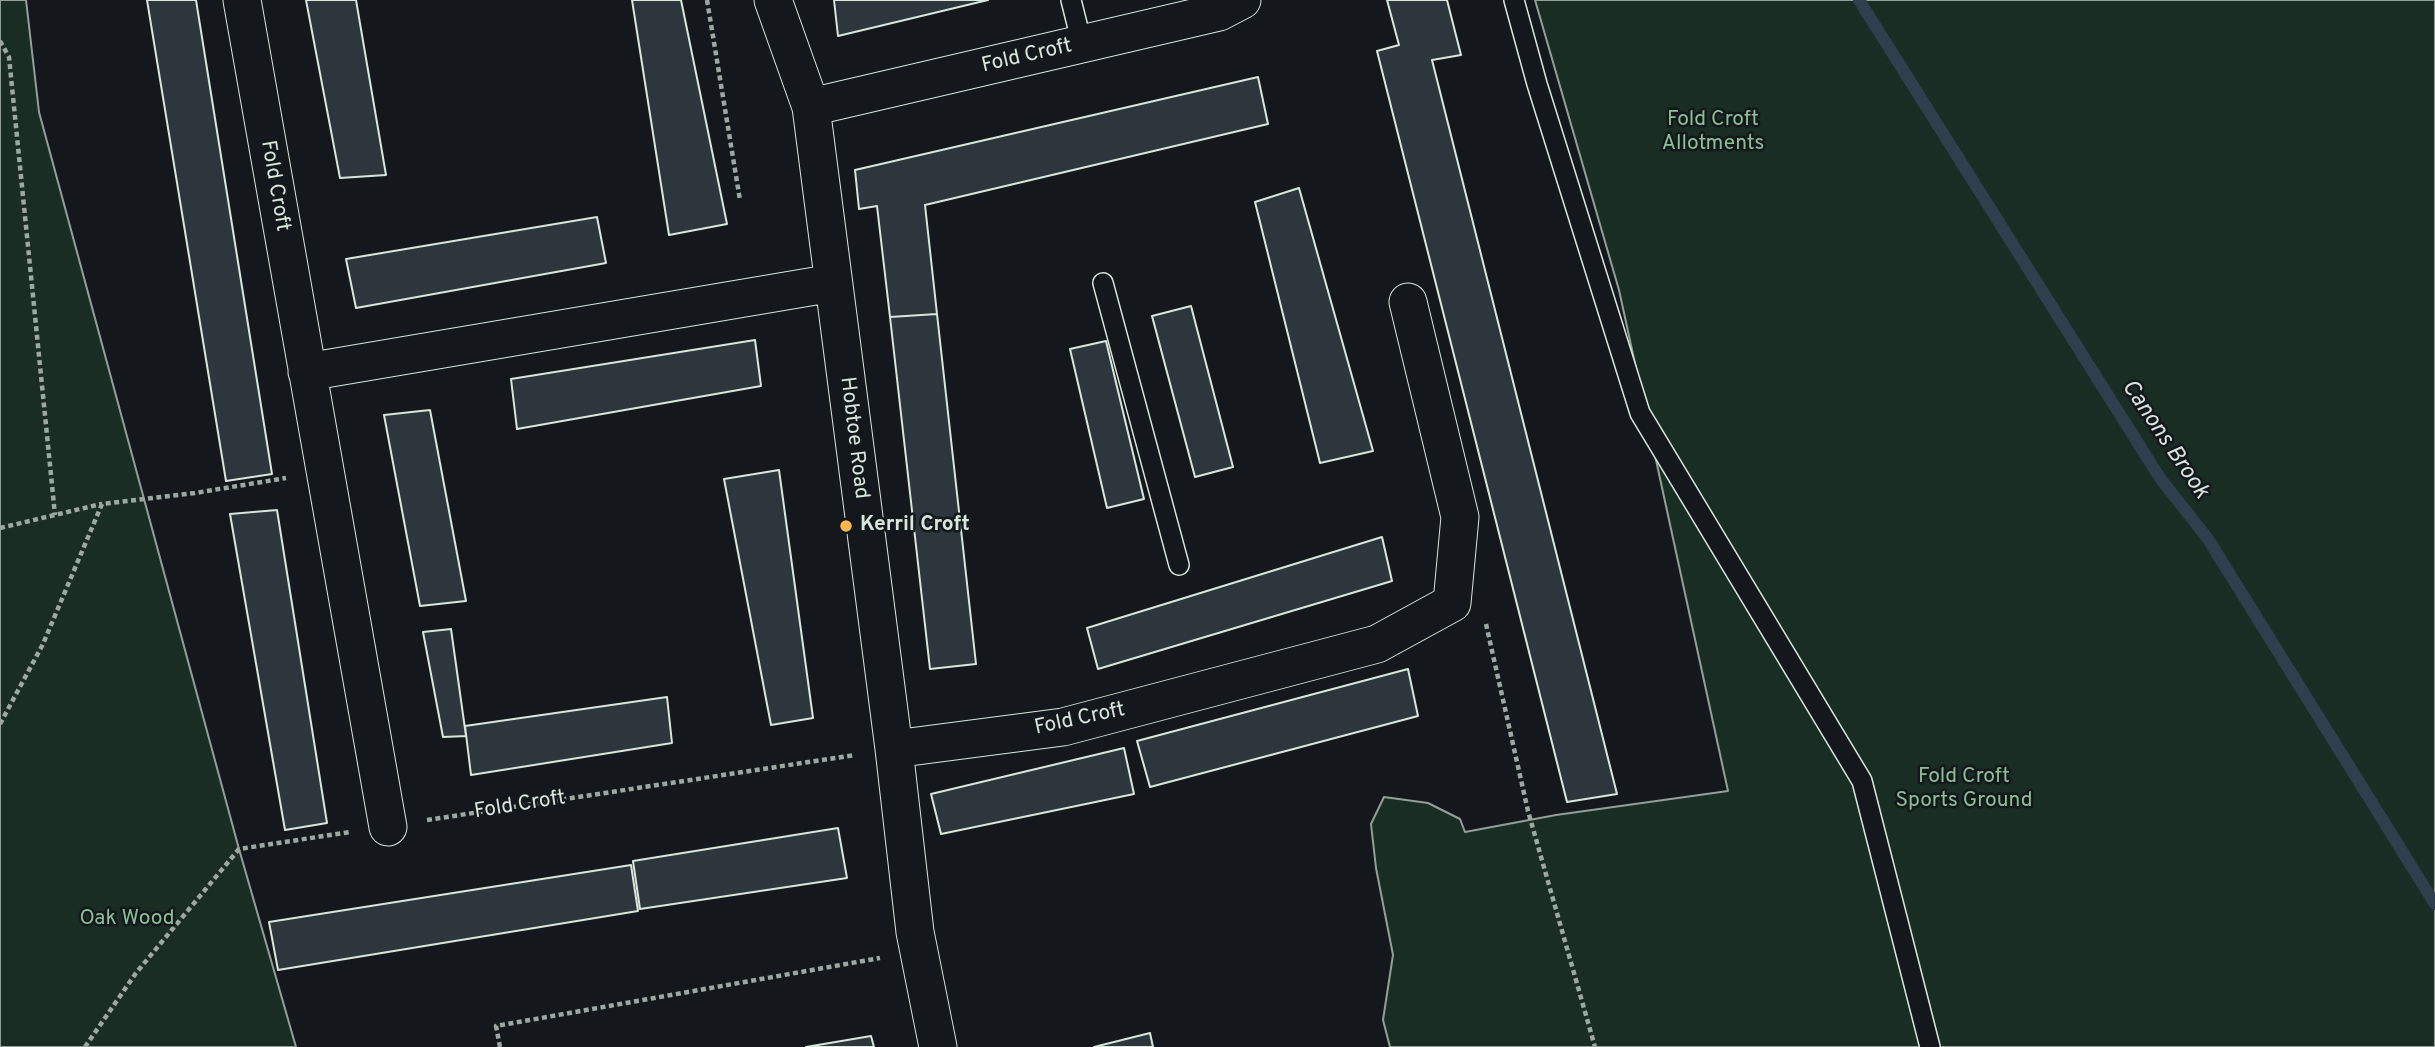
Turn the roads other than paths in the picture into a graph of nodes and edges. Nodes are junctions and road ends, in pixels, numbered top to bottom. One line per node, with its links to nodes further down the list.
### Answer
1 (242, 0): 11 (street, Fold Croft)
2 (773, 0): 7 (street, Hobtoe Road)
3 (1071, 0): 6 (lane)
4 (1242, 0): 6 (street, Fold Croft)
5 (1514, 0): 16 (lane)
6 (1082, 44): 7 (street, Fold Croft)
7 (811, 107): 9 (street, Hobtoe Road)
8 (1103, 282): 12 (lane)
9 (833, 283): 11 (street); 13 (street, Hobtoe Road)
10 (1408, 302): 13 (street, Fold Croft)
11 (307, 372): 14 (street, Fold Croft)
12 (1179, 565)
13 (894, 749): 15 (street, Hobtoe Road)
14 (388, 827)
15 (938, 1047)
16 (1930, 1047)

